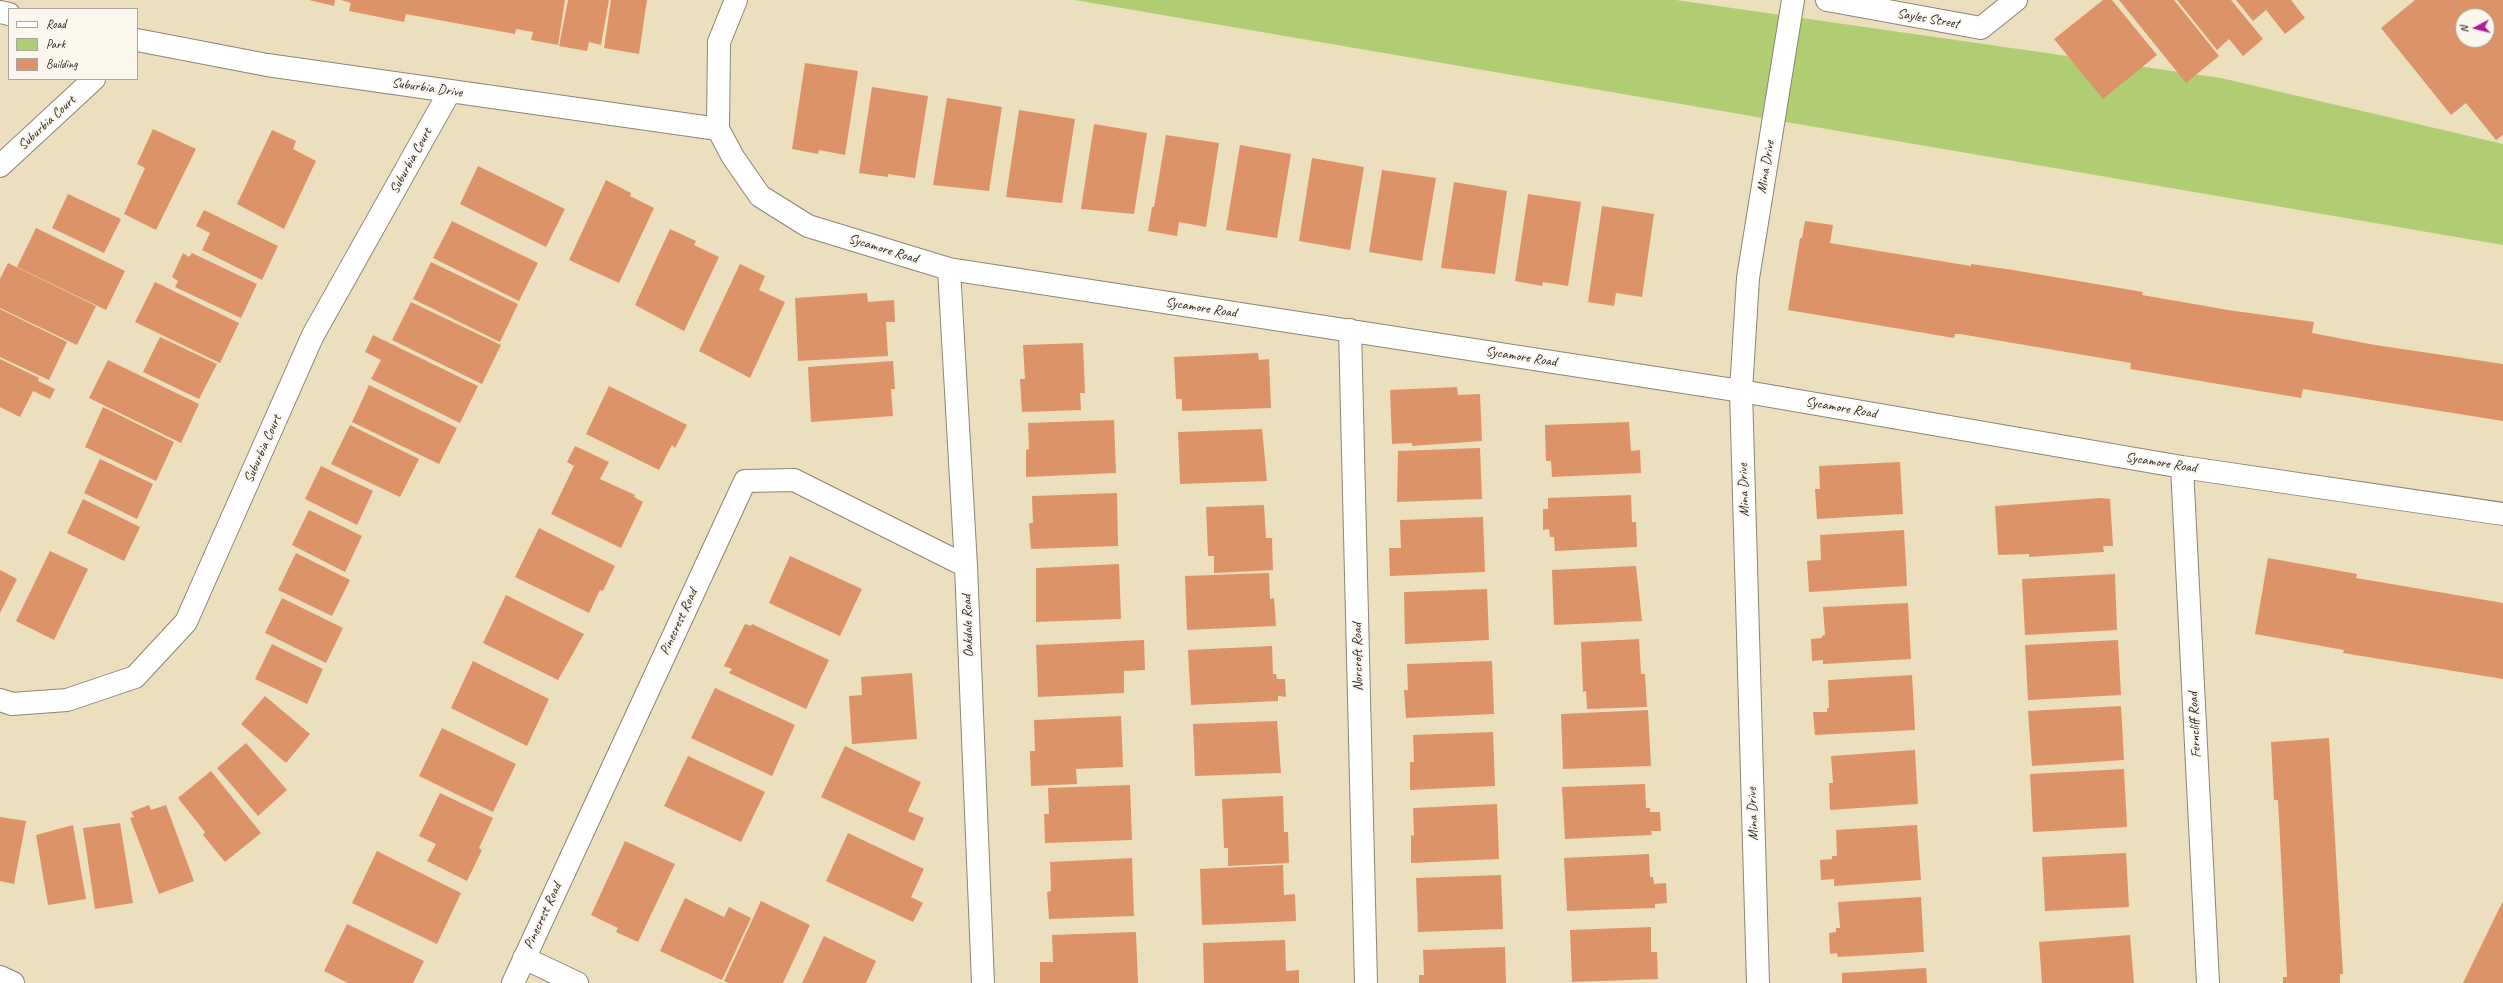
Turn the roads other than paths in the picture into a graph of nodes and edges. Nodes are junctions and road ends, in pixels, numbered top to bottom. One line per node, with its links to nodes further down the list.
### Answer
1 (736, 0): 8 (main road, Sycamore Road)
2 (1793, 0): 12 (main road, Mina Drive)
3 (1827, 0): 4 (main road, Sayles Street)
4 (2016, 0)
5 (138, 40): 7 (main road, Suburbia Drive)
6 (93, 80): 9 (main road, Suburbia Court)
7 (450, 91): 8 (main road, Suburbia Drive); 16 (main road, Suburbia Court)
8 (718, 129): 10 (main road, Sycamore Road)
9 (0, 166)
10 (949, 269): 11 (main road, Sycamore Road); 15 (main road, Oakdale Road)
11 (1350, 330): 12 (main road, Sycamore Road); 23 (main road, Norcroft Road)
12 (1741, 391): 13 (main road, Sycamore Road); 24 (main road, Mina Drive)
13 (2182, 466): 14 (main road, Sycamore Road); 25 (main road, Ferncliff Road)
14 (2503, 514)
15 (966, 566): 17 (main road, Pinecrest Road); 22 (main road, Oakdale Road)
16 (0, 700)
17 (524, 958): 20 (main road, Pinecrest Road); 21 (main road)
18 (0, 977): 19 (main road)
19 (13, 983)
20 (513, 983)
21 (577, 983)
22 (983, 983)
23 (1366, 983)
24 (1758, 983)
25 (2208, 983)

